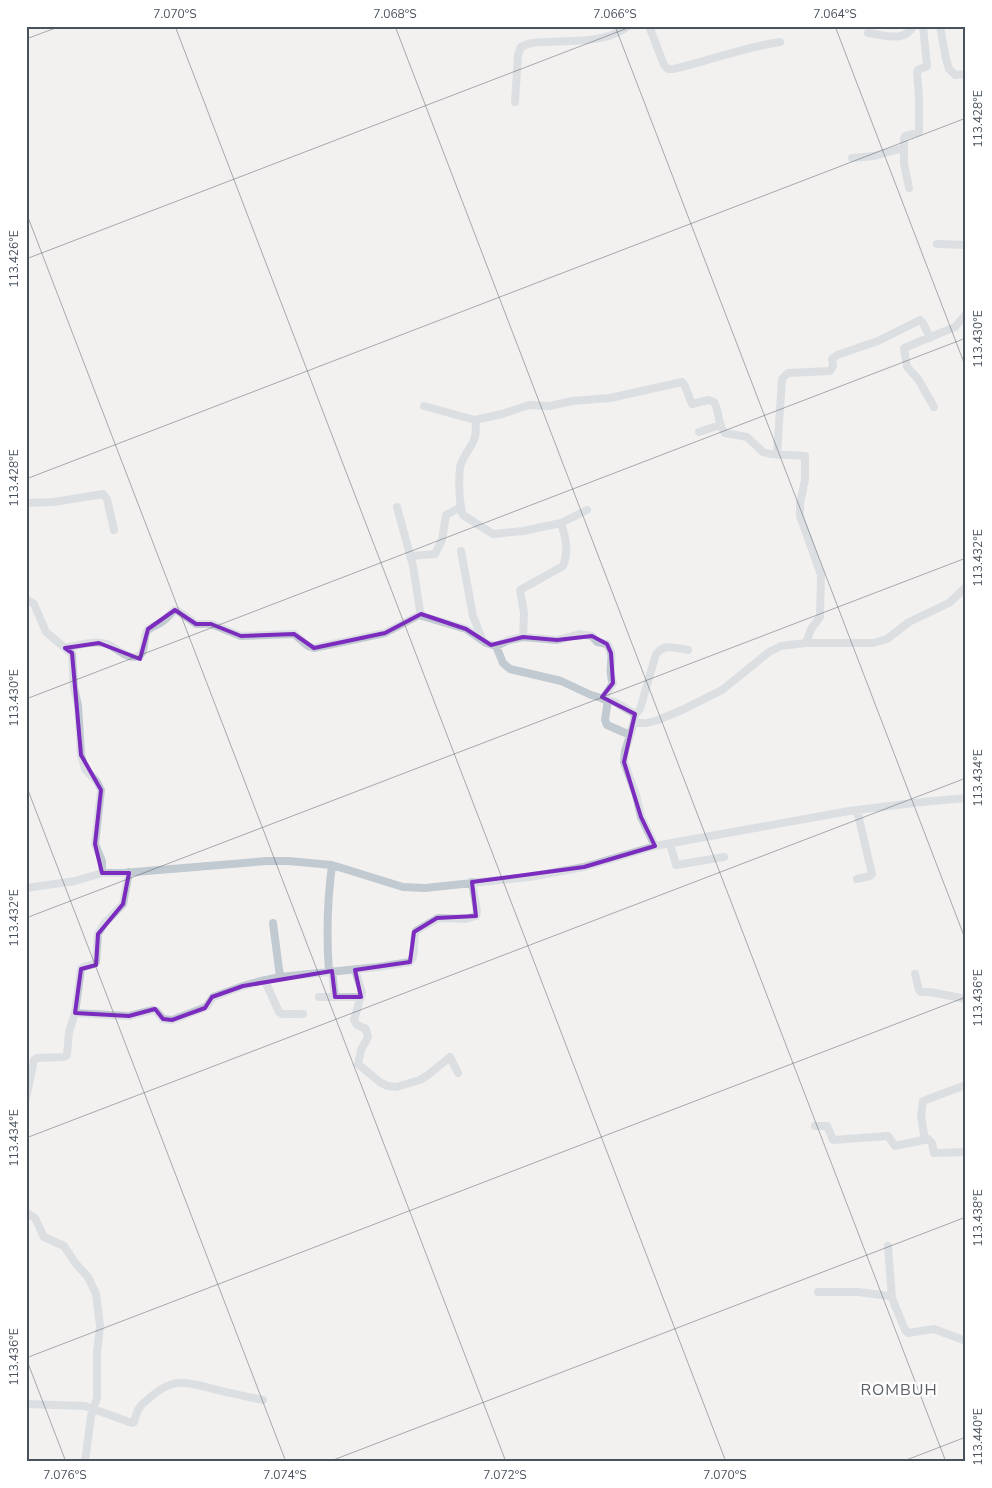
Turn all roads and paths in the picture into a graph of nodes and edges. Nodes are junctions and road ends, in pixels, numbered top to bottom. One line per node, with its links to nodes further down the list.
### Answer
1 (628, 26): 9 (street)
2 (649, 26): 7 (street)
3 (913, 26): 6 (street)
4 (923, 26): 10 (street)
5 (940, 26): 8 (street)
6 (868, 33)
7 (780, 42)
8 (966, 74)
9 (515, 102)
10 (904, 148): 11 (street); 12 (street)
11 (852, 158)
12 (909, 188)
13 (937, 244): 14 (street)
14 (966, 245)
15 (966, 314): 16 (street)
16 (930, 338): 18 (street); 22 (street)
17 (424, 406): 19 (street)
18 (934, 407)
19 (474, 420): 20 (street); 25 (street)
20 (720, 424): 21 (street); 22 (street)
21 (699, 432)
22 (777, 455): 36 (street)
23 (26, 503): 28 (street)
24 (397, 507): 30 (street)
25 (461, 507): 27 (street); 30 (street)
26 (587, 510): 27 (street)
27 (560, 523): 34 (street)
28 (114, 530)
29 (461, 551): 35 (street)
30 (411, 556): 33 (street)
31 (966, 587): 36 (street)
32 (26, 599): 38 (street)
33 (421, 614): 35 (street); 38 (street)
34 (523, 637): 37 (street); 40 (street)
35 (484, 642): 37 (street)
36 (806, 643): 41 (street)
37 (496, 646): 40 (street)
38 (65, 648): 50 (street)
39 (688, 650): 41 (street)
40 (605, 699): 41 (street); 42 (street)
41 (634, 719): 42 (street)
42 (630, 735): 46 (street)
43 (966, 798): 44 (street)
44 (857, 810): 45 (street); 51 (street)
45 (670, 844): 46 (street); 47 (street)
46 (655, 846): 52 (street)
47 (724, 857)
48 (332, 865): 49 (street); 52 (street); 56 (street)
49 (129, 872): 50 (street); 64 (street)
50 (102, 873): 53 (street)
51 (857, 879)
52 (472, 882): 55 (street)
53 (26, 888)
54 (273, 923): 58 (street)
55 (354, 970): 56 (street); 62 (street)
56 (331, 972): 58 (street); 61 (street)
57 (915, 974): 63 (street)
58 (280, 977): 59 (street)
59 (265, 981): 64 (street); 65 (street)
60 (319, 997): 61 (street)
61 (335, 997): 62 (street)
62 (361, 997): 66 (street)
63 (966, 998)
64 (75, 1013): 68 (street)
65 (303, 1014)
66 (458, 1073)
67 (963, 1086): 70 (street)
68 (26, 1098)
69 (815, 1126): 70 (street)
70 (925, 1140): 71 (street)
71 (966, 1152)
72 (26, 1212): 79 (street)
73 (888, 1246): 75 (street)
74 (818, 1292): 75 (street)
75 (892, 1298): 76 (street)
76 (966, 1341)
77 (263, 1400): 79 (street)
78 (26, 1404): 79 (street)
79 (93, 1408): 80 (street)
80 (85, 1462)

